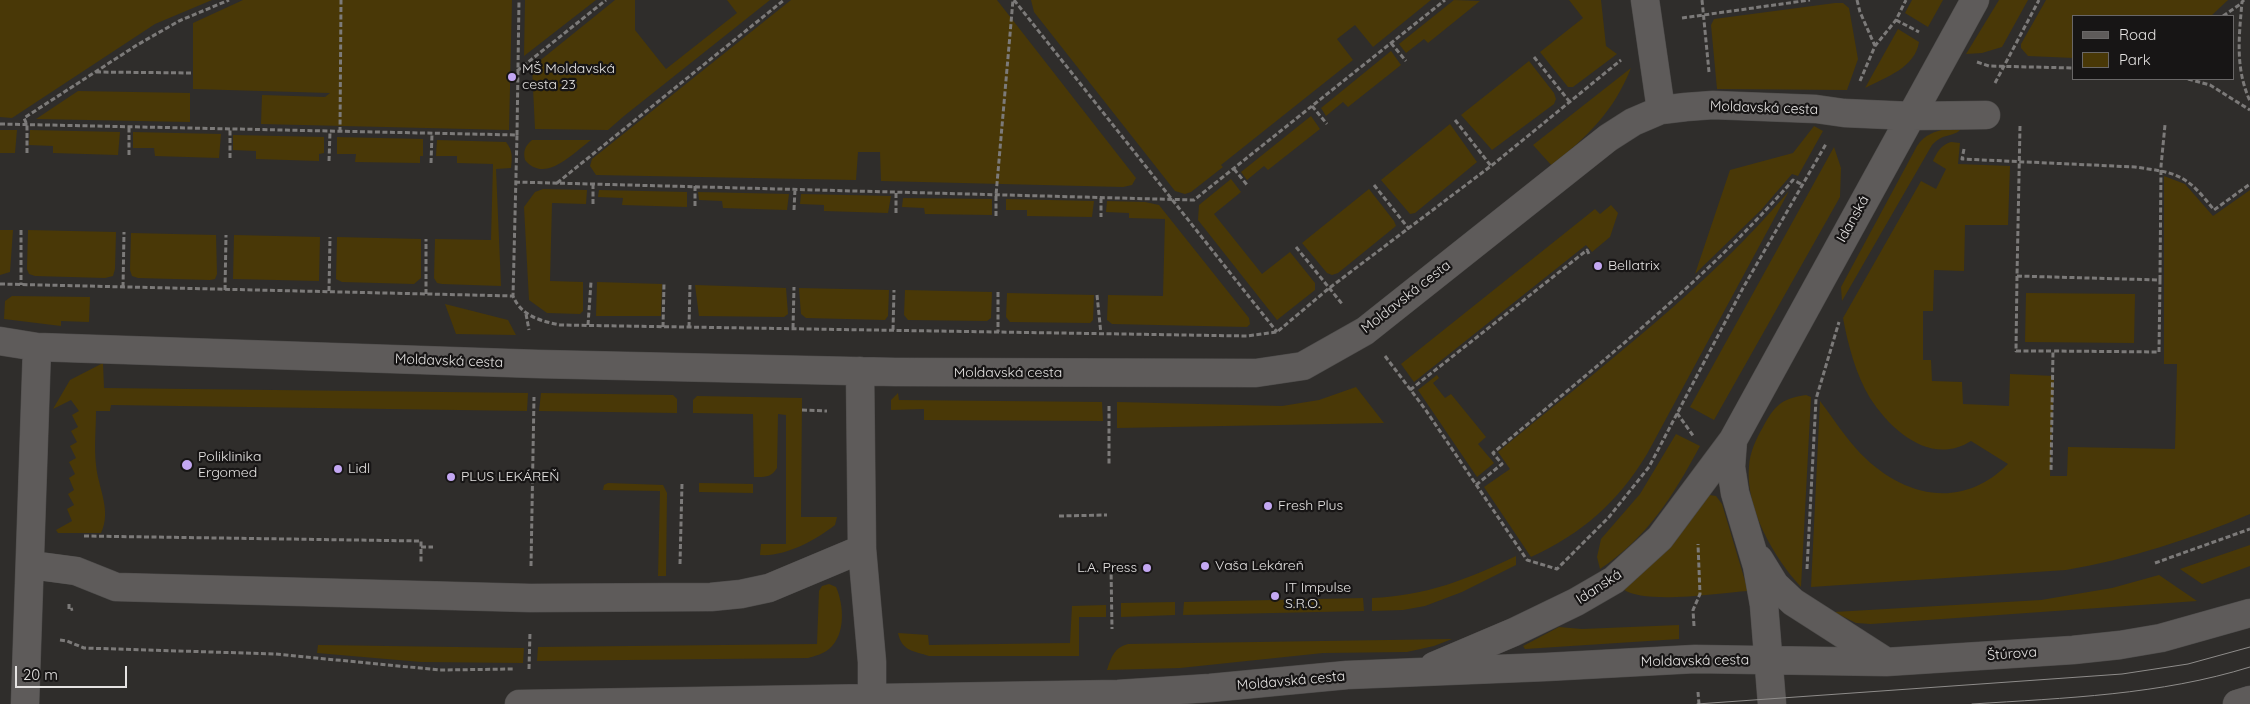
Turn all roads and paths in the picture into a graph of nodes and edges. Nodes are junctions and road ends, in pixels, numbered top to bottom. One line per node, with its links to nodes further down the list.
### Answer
1 (229, 0): 25 (path)
2 (341, 0): 46 (path)
3 (519, 0): 24 (path)
4 (606, 0): 24 (path)
5 (784, 0): 59 (path)
6 (1014, 0): 68 (path); 70 (path)
7 (1444, 0): 18 (path)
8 (1702, 0): 17 (path)
9 (1810, 0): 17 (path)
10 (1857, 0): 19 (path)
11 (1906, 0): 19 (path)
12 (1975, 0): 36 (street, Idanská)
13 (2039, 0): 23 (path)
14 (2243, 1): 16 (path); 28 (path)
15 (1646, 10): 17 (path); 32 (street)
16 (2224, 15)
17 (1704, 16): 30 (path)
18 (1391, 43): 22 (path); 31 (path)
19 (1875, 46): 34 (path)
20 (1534, 57): 29 (path)
21 (1622, 59): 29 (path)
22 (1406, 61)
23 (2072, 68)
24 (517, 71): 48 (path)
25 (94, 72): 26 (path); 42 (path)
26 (193, 73)
27 (2192, 80): 33 (path)
28 (2250, 101)
29 (1569, 102): 55 (path)
30 (1713, 105): 32 (street, Moldavská cesta); 34 (street, Moldavská cesta)
31 (1312, 106): 40 (path); 56 (path)
32 (1661, 110): 109 (street, Moldavská cesta)
33 (2250, 110)
34 (1844, 113): 36 (street, Moldavská cesta); 63 (path)
35 (1981, 115): 36 (street, Moldavská cesta); 53 (path)
36 (1911, 116): 121 (street, Idanská)
37 (2020, 118): 53 (path)
38 (1455, 120): 55 (path)
39 (0, 124): 42 (path)
40 (1327, 124)
41 (2165, 124): 57 (path)
42 (27, 125): 43 (path); 49 (path)
43 (129, 127): 44 (path); 50 (path)
44 (230, 129): 45 (path); 51 (path)
45 (330, 132): 46 (path); 52 (path)
46 (340, 132): 47 (path)
47 (432, 134): 48 (path); 54 (path)
48 (517, 135): 58 (path)
49 (27, 153)
50 (129, 155)
51 (230, 158)
52 (329, 161)
53 (2018, 162): 57 (path); 85 (path)
54 (431, 163)
55 (1491, 166): 77 (path)
56 (1234, 169): 65 (path); 70 (path)
57 (2161, 170): 61 (path); 86 (path)
58 (515, 182): 59 (path); 101 (path)
59 (556, 183): 60 (path)
60 (594, 184): 64 (path); 71 (path)
61 (2250, 184)
62 (1374, 185): 77 (path)
63 (1803, 185): 119 (path); 124 (path)
64 (695, 186): 66 (path); 72 (path)
65 (1248, 186)
66 (795, 189): 67 (path); 73 (path)
67 (896, 192): 68 (path); 74 (path)
68 (996, 195): 69 (path); 75 (path)
69 (1101, 198): 70 (path); 76 (path)
70 (1172, 200): 111 (path)
71 (593, 204)
72 (695, 208)
73 (794, 210)
74 (896, 213)
75 (996, 216)
76 (1101, 217)
77 (1409, 229): 94 (path)
78 (21, 230): 90 (path)
79 (124, 232): 93 (path)
80 (226, 235): 95 (path)
81 (330, 237): 97 (path)
82 (426, 239): 99 (path)
83 (1296, 248): 94 (path)
84 (1589, 254): 118 (path)
85 (2017, 276): 86 (path); 115 (path)
86 (2160, 280): 115 (path)
87 (592, 282): 104 (path)
88 (0, 284): 90 (path)
89 (664, 284): 105 (path)
90 (21, 285): 93 (path)
91 (690, 285): 106 (path)
92 (794, 287): 107 (path)
93 (123, 288): 95 (path)
94 (1328, 289): 109 (path); 111 (path)
95 (225, 290): 97 (path)
96 (894, 290): 108 (path)
97 (329, 291): 99 (path)
98 (998, 292): 110 (path)
99 (426, 294): 101 (path)
100 (1097, 295): 112 (path)
101 (513, 296): 102 (path)
102 (526, 313): 104 (path); 116 (path)
103 (1840, 319): 136 (path)
104 (588, 325): 105 (path)
105 (663, 326): 106 (path)
106 (690, 327): 107 (path)
107 (793, 328): 108 (path)
108 (893, 330): 110 (path)
109 (1365, 331): 117 (street, Moldavská cesta); 118 (path)
110 (998, 332): 112 (path)
111 (1277, 332): 112 (path)
112 (1100, 333)
113 (0, 341): 114 (street, Moldavská cesta)
114 (37, 346): 116 (street, Moldavská cesta); 134 (street)
115 (2053, 351): 122 (path)
116 (538, 364): 117 (street, Moldavská cesta); 138 (path)
117 (860, 371): 132 (street)
118 (1410, 390): 124 (path)
119 (1677, 413): 120 (path); 124 (path)
120 (1696, 440)
121 (1732, 440): 131 (street, Idanská); 145 (street, Idanská)
122 (2051, 472)
123 (682, 483): 139 (path)
124 (1476, 484)
125 (1059, 516): 126 (path)
126 (1107, 516)
127 (2250, 529): 133 (path)
128 (1698, 538): 137 (path)
129 (421, 547): 130 (path)
130 (433, 547)
131 (1752, 548): 143 (street, Idanská); 144 (street, Idanská)
132 (862, 550): 139 (street); 147 (street)
133 (2155, 563)
134 (31, 565): 138 (street); 142 (street)
135 (1112, 567): 141 (path)
136 (1806, 577)
137 (1700, 594)
138 (530, 598): 139 (street); 142 (path)
139 (680, 598)
140 (2250, 613): 144 (street, Štúrova)
141 (1112, 628)
142 (27, 638): 148 (street)
143 (1770, 660): 144 (street, Štúrova); 145 (street, Moldavská cesta); 150 (street, Idanská)
144 (1886, 662)
145 (1417, 673): 147 (street, Moldavská cesta)
146 (2250, 700): 151 (street)
147 (872, 701): 149 (street, Moldavská cesta)
148 (25, 704)
149 (519, 704)
150 (1772, 704)
151 (2237, 704)

